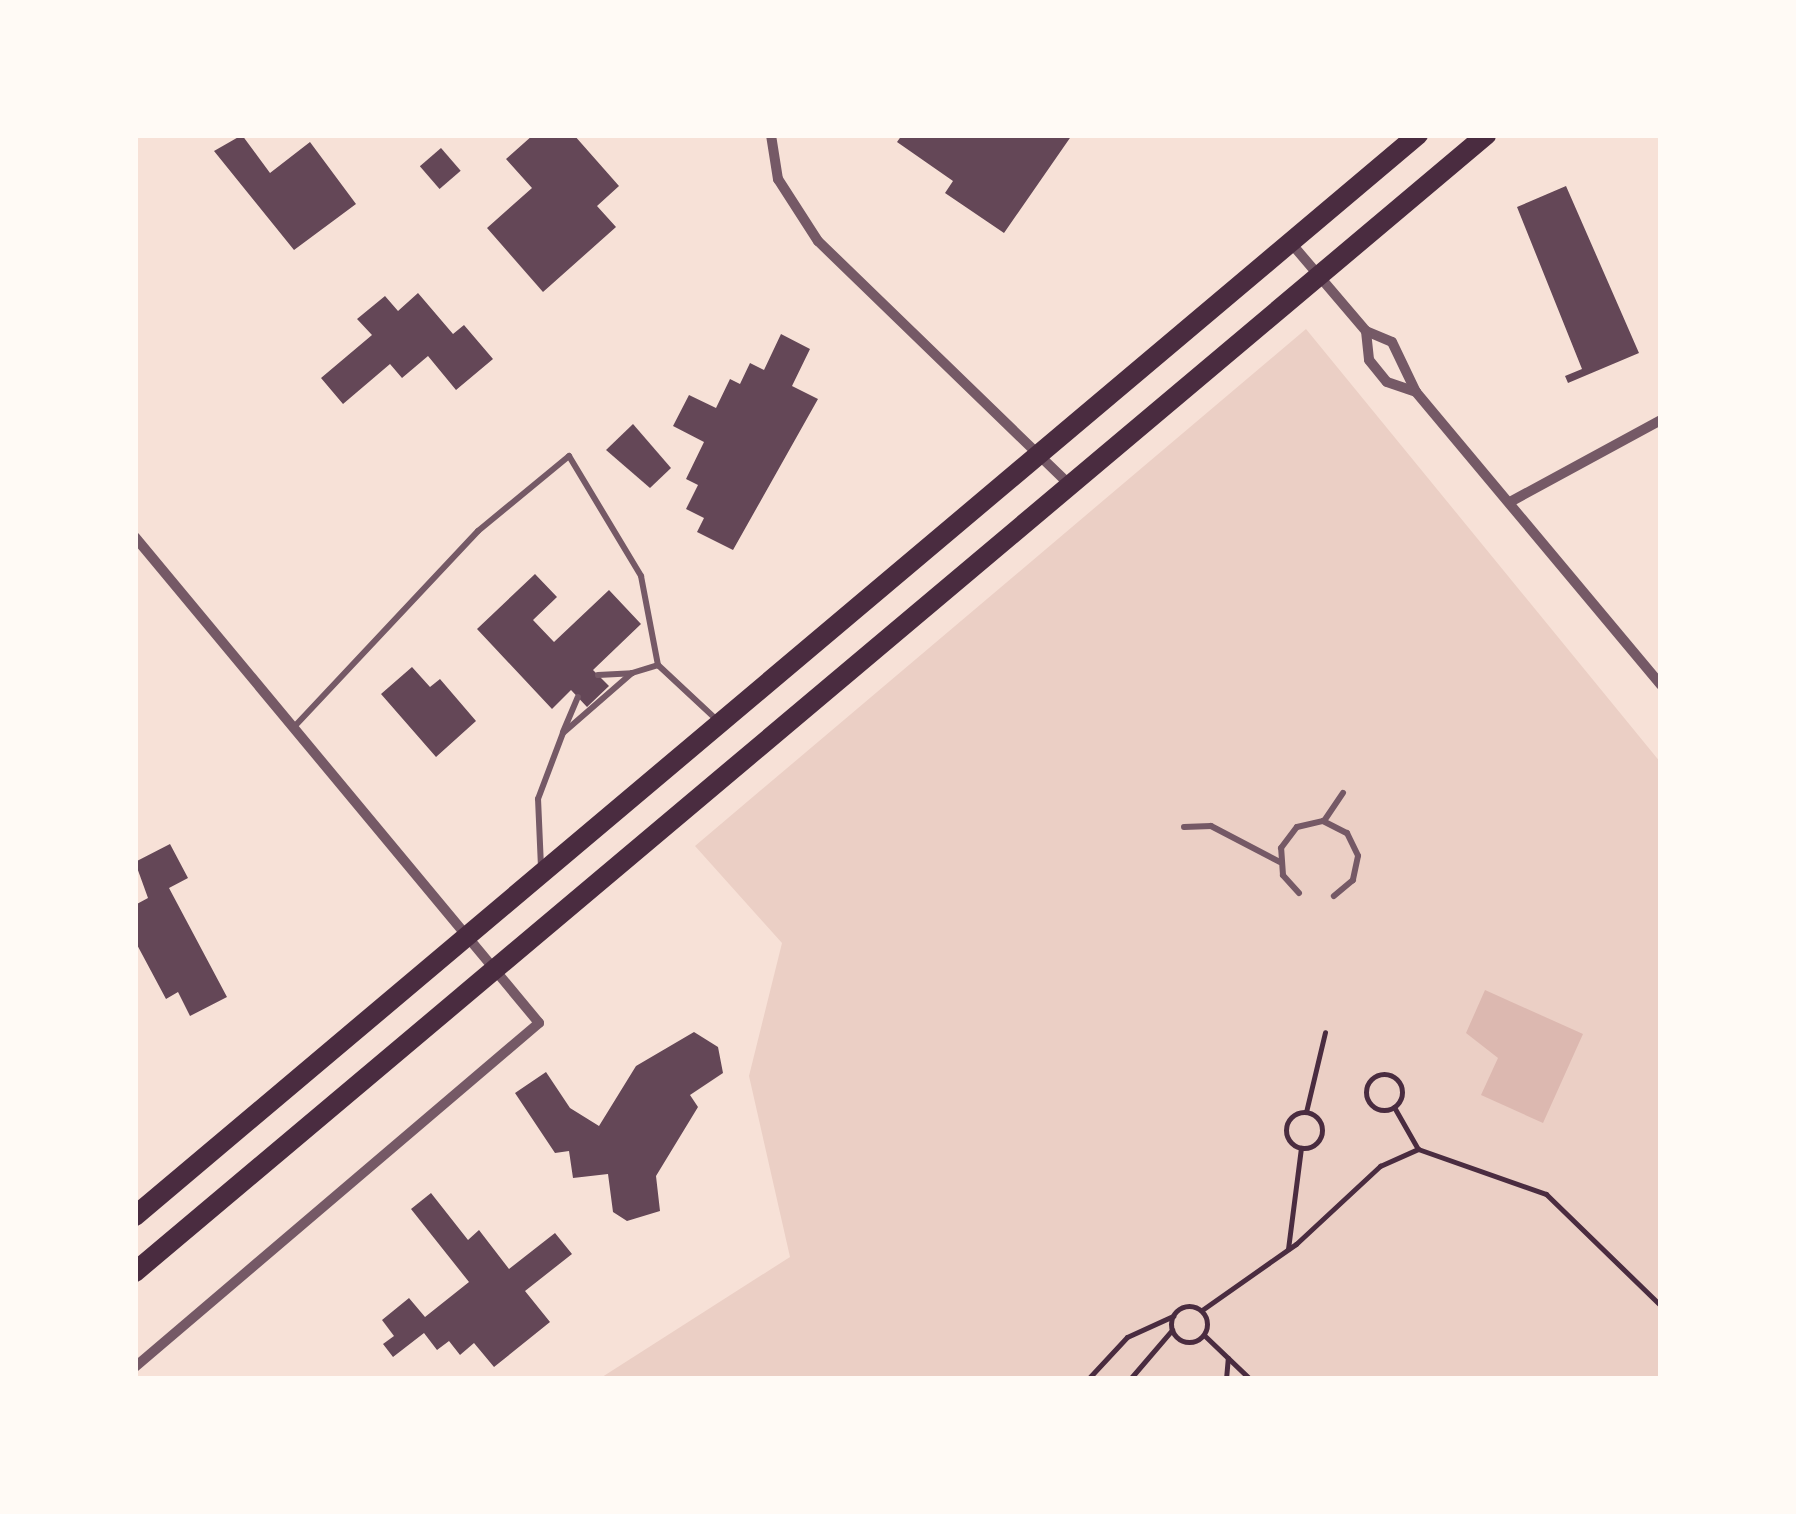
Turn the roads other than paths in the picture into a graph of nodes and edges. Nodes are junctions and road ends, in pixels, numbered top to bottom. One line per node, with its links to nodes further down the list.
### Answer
1 (771, 135): 9 (street)
2 (1418, 135): 4 (main road)
3 (1486, 135): 5 (main road)
4 (1290, 242): 5 (street); 9 (main road)
5 (1318, 276): 6 (street); 10 (main road)
6 (1366, 331): 7 (street); 7 (street)
7 (1416, 392): 11 (street)
8 (1661, 420): 11 (street)
9 (1040, 454): 10 (street); 18 (main road)
10 (1071, 486): 29 (main road)
11 (1510, 502): 16 (street)
12 (135, 537): 19 (street)
13 (658, 666): 14 (lane); 18 (lane); 19 (lane)
14 (632, 672): 15 (lane); 20 (lane)
15 (598, 675)
16 (1661, 684)
17 (578, 697): 20 (lane)
18 (719, 723): 25 (main road)
19 (294, 727): 28 (street)
20 (563, 733): 25 (lane)
21 (1342, 792): 22 (lane)
22 (1324, 821): 24 (lane); 27 (lane)
23 (1184, 827): 24 (lane)
24 (1280, 862): 26 (lane)
25 (541, 874): 28 (main road)
26 (1298, 894)
27 (1334, 896)
28 (469, 935): 29 (street); 30 (main road)
29 (496, 969): 31 (main road); 32 (street)
30 (135, 1216)
31 (135, 1272)
32 (135, 1367)

